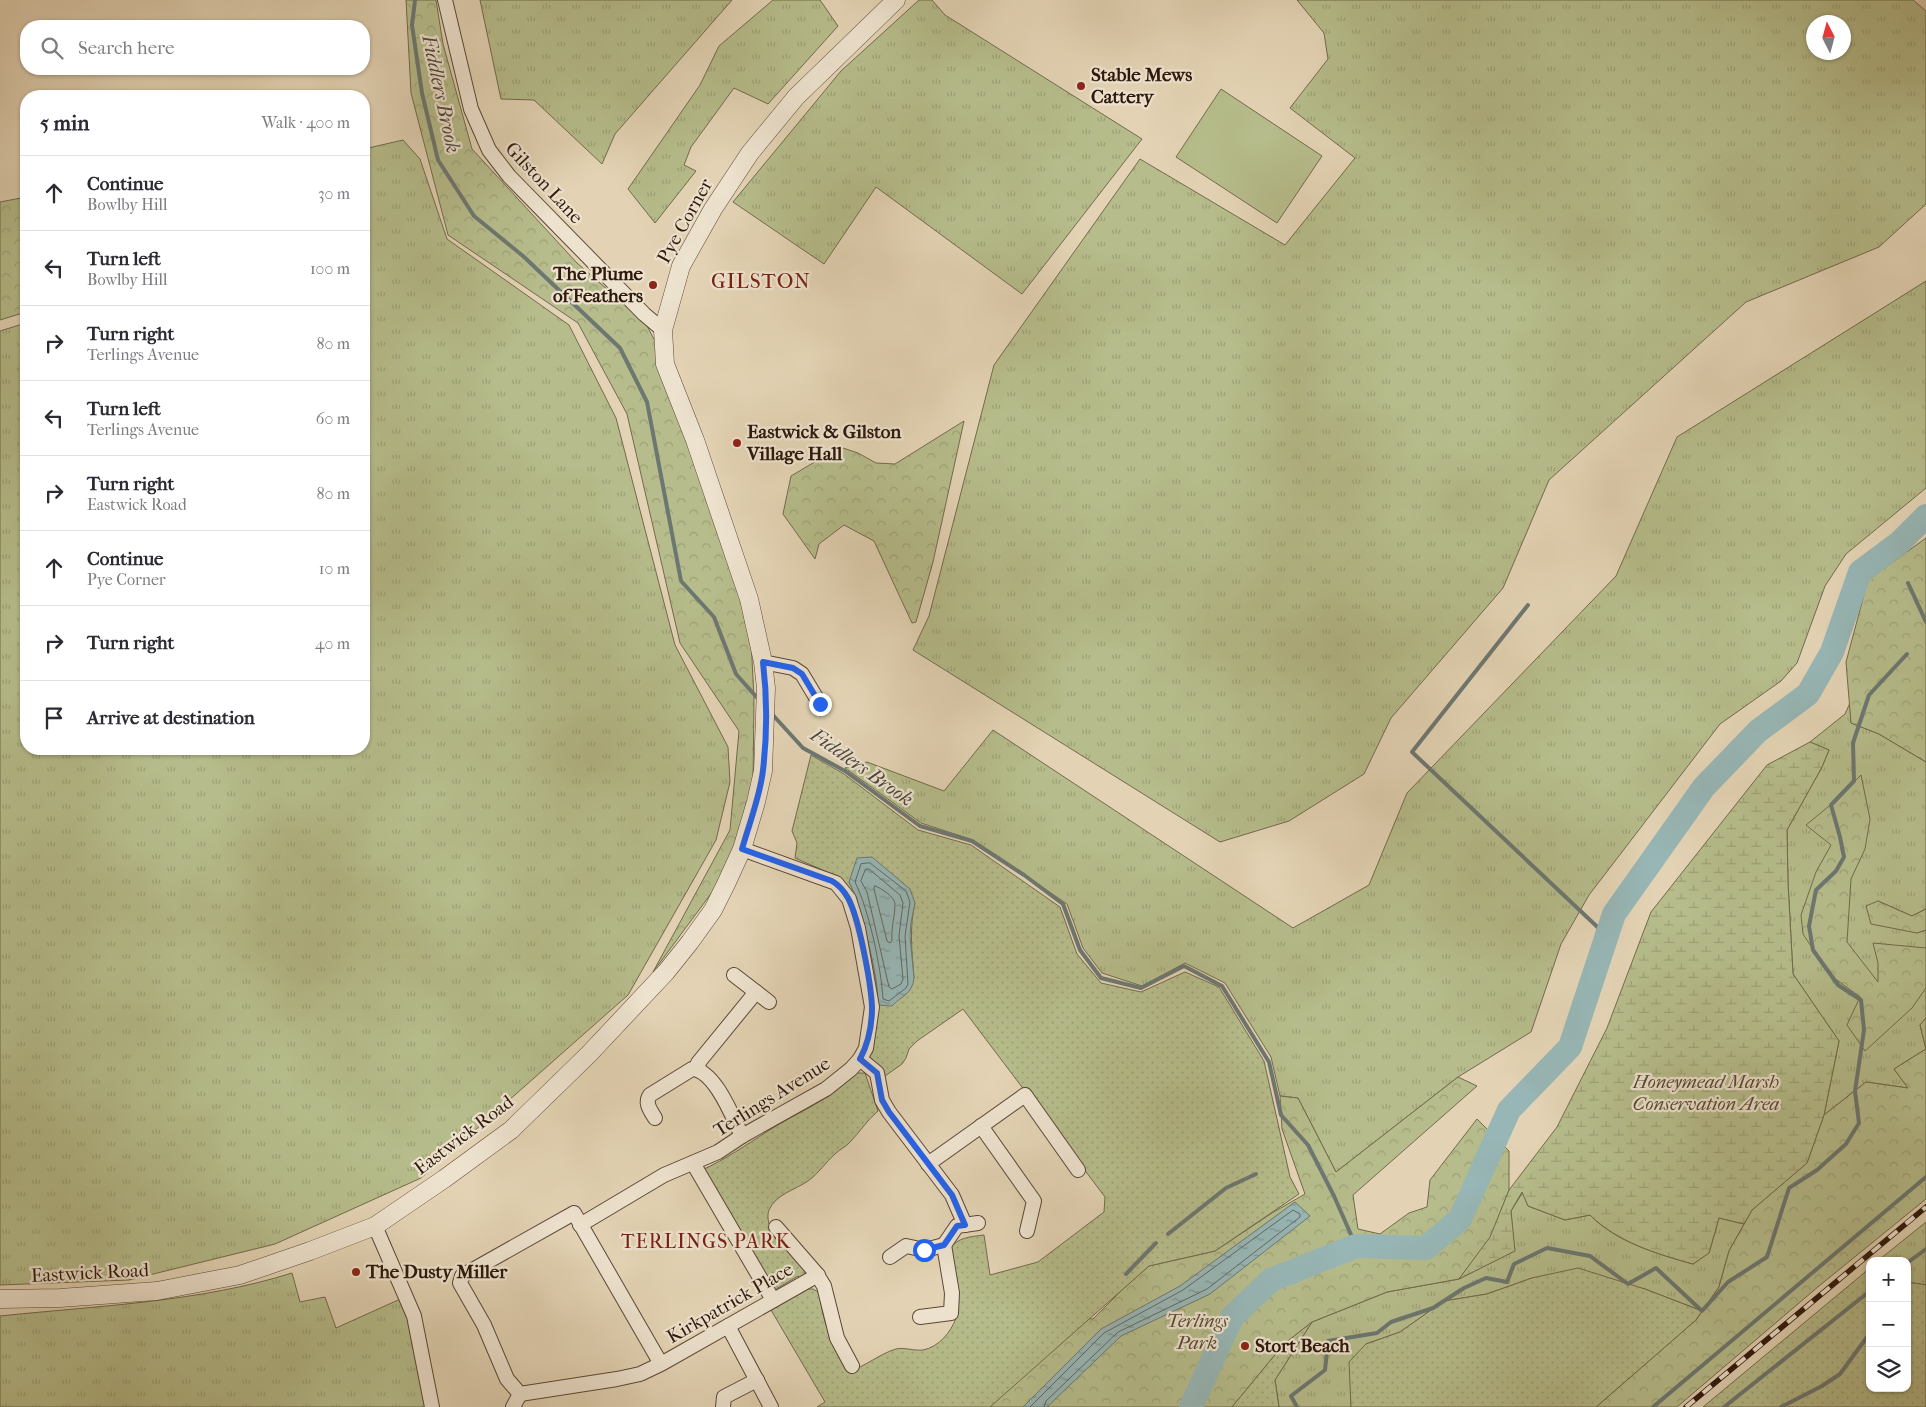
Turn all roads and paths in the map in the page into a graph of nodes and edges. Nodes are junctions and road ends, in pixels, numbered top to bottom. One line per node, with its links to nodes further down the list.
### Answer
1 (445, 0): 3 (street, Gilston Lane)
2 (896, 0): 3 (street, Pye Corner)
3 (663, 330): 4 (street, Pye Corner)
4 (763, 662): 5 (street, Pye Corner); 6 (street)
5 (766, 688): 7 (street, Eastwick Road)
6 (820, 704)
7 (742, 849): 11 (street, Terlings Avenue); 20 (street, Eastwick Road)
8 (734, 975): 9 (street)
9 (756, 992): 10 (street); 12 (street)
10 (769, 1002)
11 (860, 1059): 15 (street, Terlings Avenue); 17 (street)
12 (699, 1069): 13 (street); 15 (street)
13 (655, 1118)
14 (981, 1126): 17 (street); 18 (street); 22 (street)
15 (742, 1136): 16 (street, Terlings Avenue)
16 (693, 1162): 19 (street, Terlings Avenue); 27 (street)
17 (928, 1164): 23 (street)
18 (1078, 1170)
19 (577, 1219): 30 (street); 33 (street, Terlings Avenue)
20 (375, 1226): 26 (street, Eastwick Road); 34 (street)
21 (776, 1227): 25 (street)
22 (1027, 1231)
23 (944, 1245): 24 (street); 28 (street)
24 (890, 1257)
25 (818, 1276): 27 (street, Kirkpatrick Place); 31 (street)
26 (0, 1299)
27 (773, 1300): 29 (street, Kirkpatrick Place)
28 (920, 1317)
29 (728, 1326): 30 (street, Kirkpatrick Place); 32 (street)
30 (661, 1364): 33 (street, Terlings Avenue)
31 (852, 1366)
32 (756, 1380): 35 (street); 36 (street)
33 (517, 1401)
34 (432, 1407)
35 (722, 1407)
36 (771, 1407)

